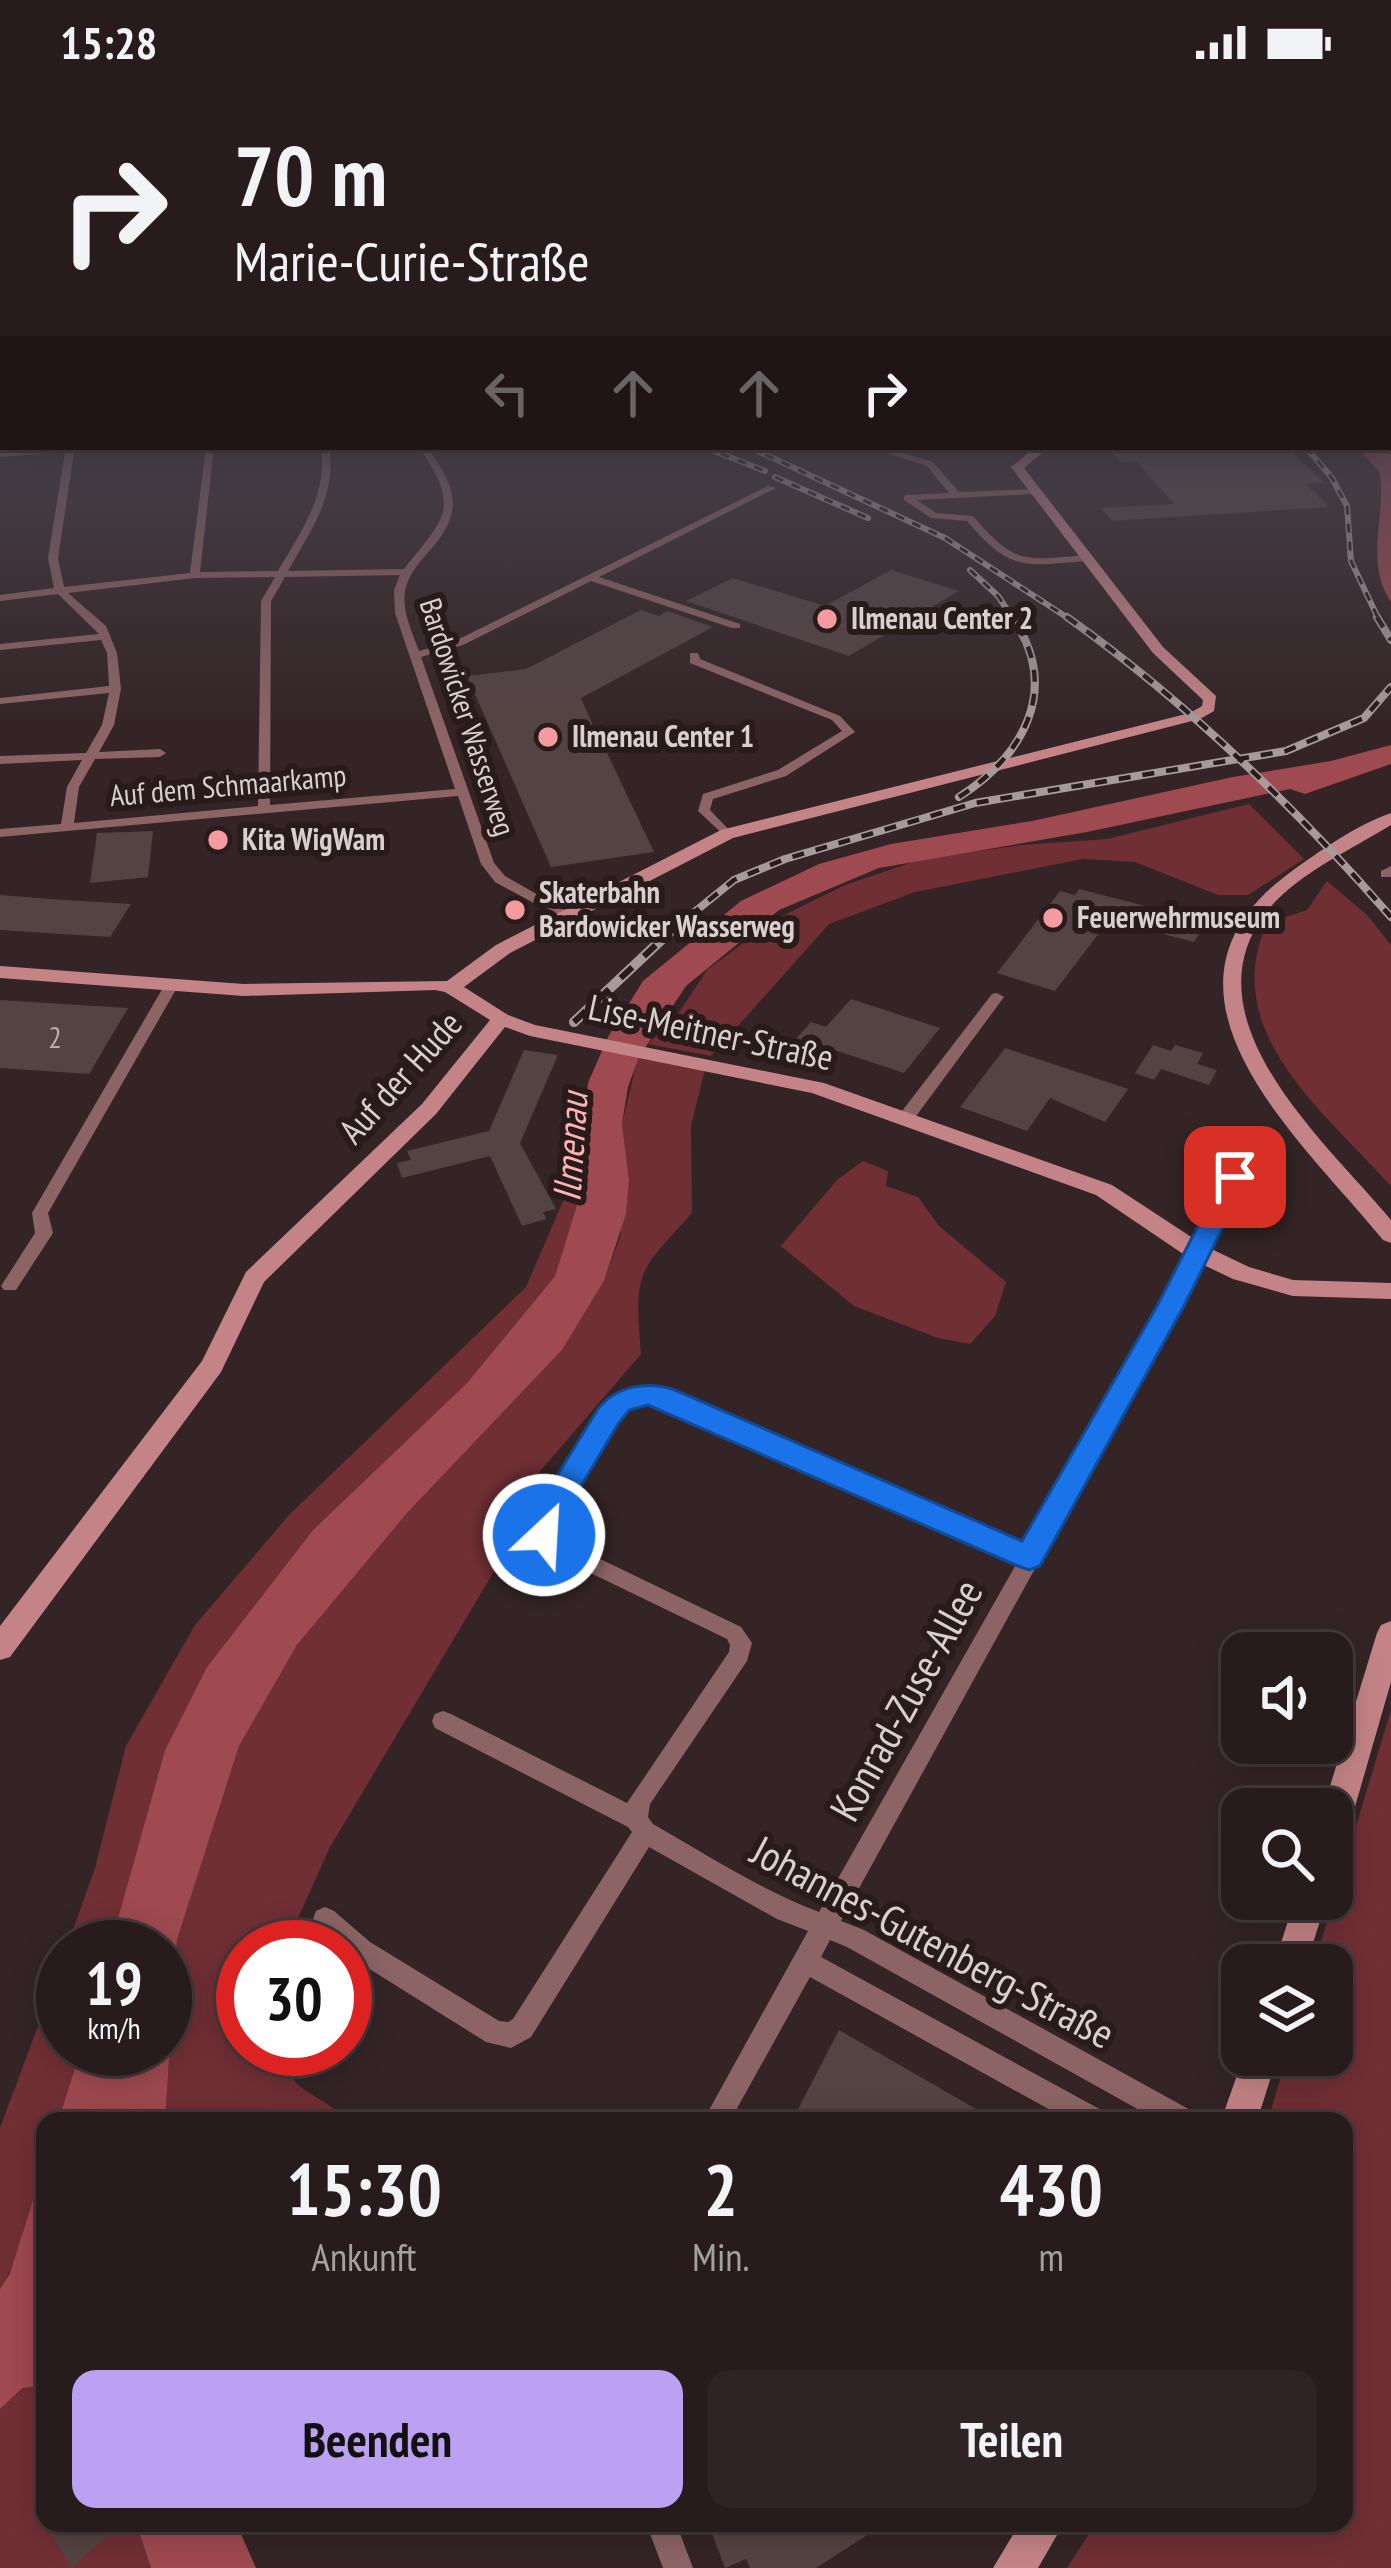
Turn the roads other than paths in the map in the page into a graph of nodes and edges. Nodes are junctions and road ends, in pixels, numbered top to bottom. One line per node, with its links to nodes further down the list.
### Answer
1 (63, 496): 13 (street)
2 (204, 496): 11 (street)
3 (324, 496): 10 (street)
4 (447, 496): 9 (street, Bardowicker Wasserweg)
5 (755, 496): 12 (street)
6 (941, 496): 8 (street)
7 (1039, 496): 8 (street)
8 (1087, 558): 30 (street, Auf der Hude)
9 (404, 572): 10 (street); 19 (street, Bardowicker Wasserweg)
10 (280, 574): 11 (street); 26 (street)
11 (195, 575): 13 (street)
12 (592, 578): 15 (street); 19 (street)
13 (60, 591): 14 (street); 16 (street)
14 (0, 598)
15 (736, 626)
16 (106, 636): 17 (street); 20 (street)
17 (0, 647)
18 (694, 655): 30 (street)
19 (414, 656): 25 (street, Bardowicker Wasserweg)
20 (115, 689): 21 (street); 23 (street)
21 (0, 701)
22 (160, 753): 23 (street)
23 (89, 755): 24 (street); 28 (street)
24 (0, 760)
25 (461, 792): 26 (street, Auf dem Schmaarkamp); 31 (street, Bardowicker Wasserweg)
26 (264, 810): 28 (street, Auf dem Schmaarkamp)
27 (1391, 818): 39 (street)
28 (67, 827): 29 (street, Auf dem Schmaarkamp)
29 (0, 833)
30 (727, 834): 31 (street, Auf der Hude)
31 (566, 916): 34 (street, Auf der Hude)
32 (0, 972): 33 (street)
33 (171, 986): 34 (street); 41 (street)
34 (452, 988): 36 (street, Auf der Hude)
35 (997, 997): 37 (street)
36 (501, 1019): 37 (street, Lise-Meitner-Straße); 45 (street, Auf der Hude)
37 (905, 1119): 40 (street, Lise-Meitner-Straße)
38 (1234, 1160): 40 (street)
39 (1391, 1235)
40 (1197, 1252): 42 (street, Lise-Meitner-Straße); 43 (street, Konrad-Zuse-Allee)
41 (10, 1286)
42 (1391, 1291)
43 (1029, 1557): 48 (street); 50 (street, Konrad-Zuse-Allee)
44 (1391, 1633): 47 (street)
45 (0, 1648)
46 (443, 1721): 48 (street, Johannes-Gutenberg-Straße)
47 (1345, 1788)
48 (640, 1826): 49 (street); 50 (street, Johannes-Gutenberg-Straße)
49 (326, 1919)
50 (826, 1927): 51 (street, Konrad-Zuse-Allee); 55 (street, Johannes-Gutenberg-Straße)
51 (806, 1963): 53 (street, Konrad-Zuse-Allee); 54 (street, Johannes-Gutenberg-Straße)
52 (1254, 2076): 56 (street)
53 (721, 2112)
54 (1079, 2112)
55 (1169, 2112)
56 (1242, 2112)
57 (664, 2532): 59 (street)
58 (1038, 2532): 60 (street)
59 (678, 2568)
60 (1014, 2568)

